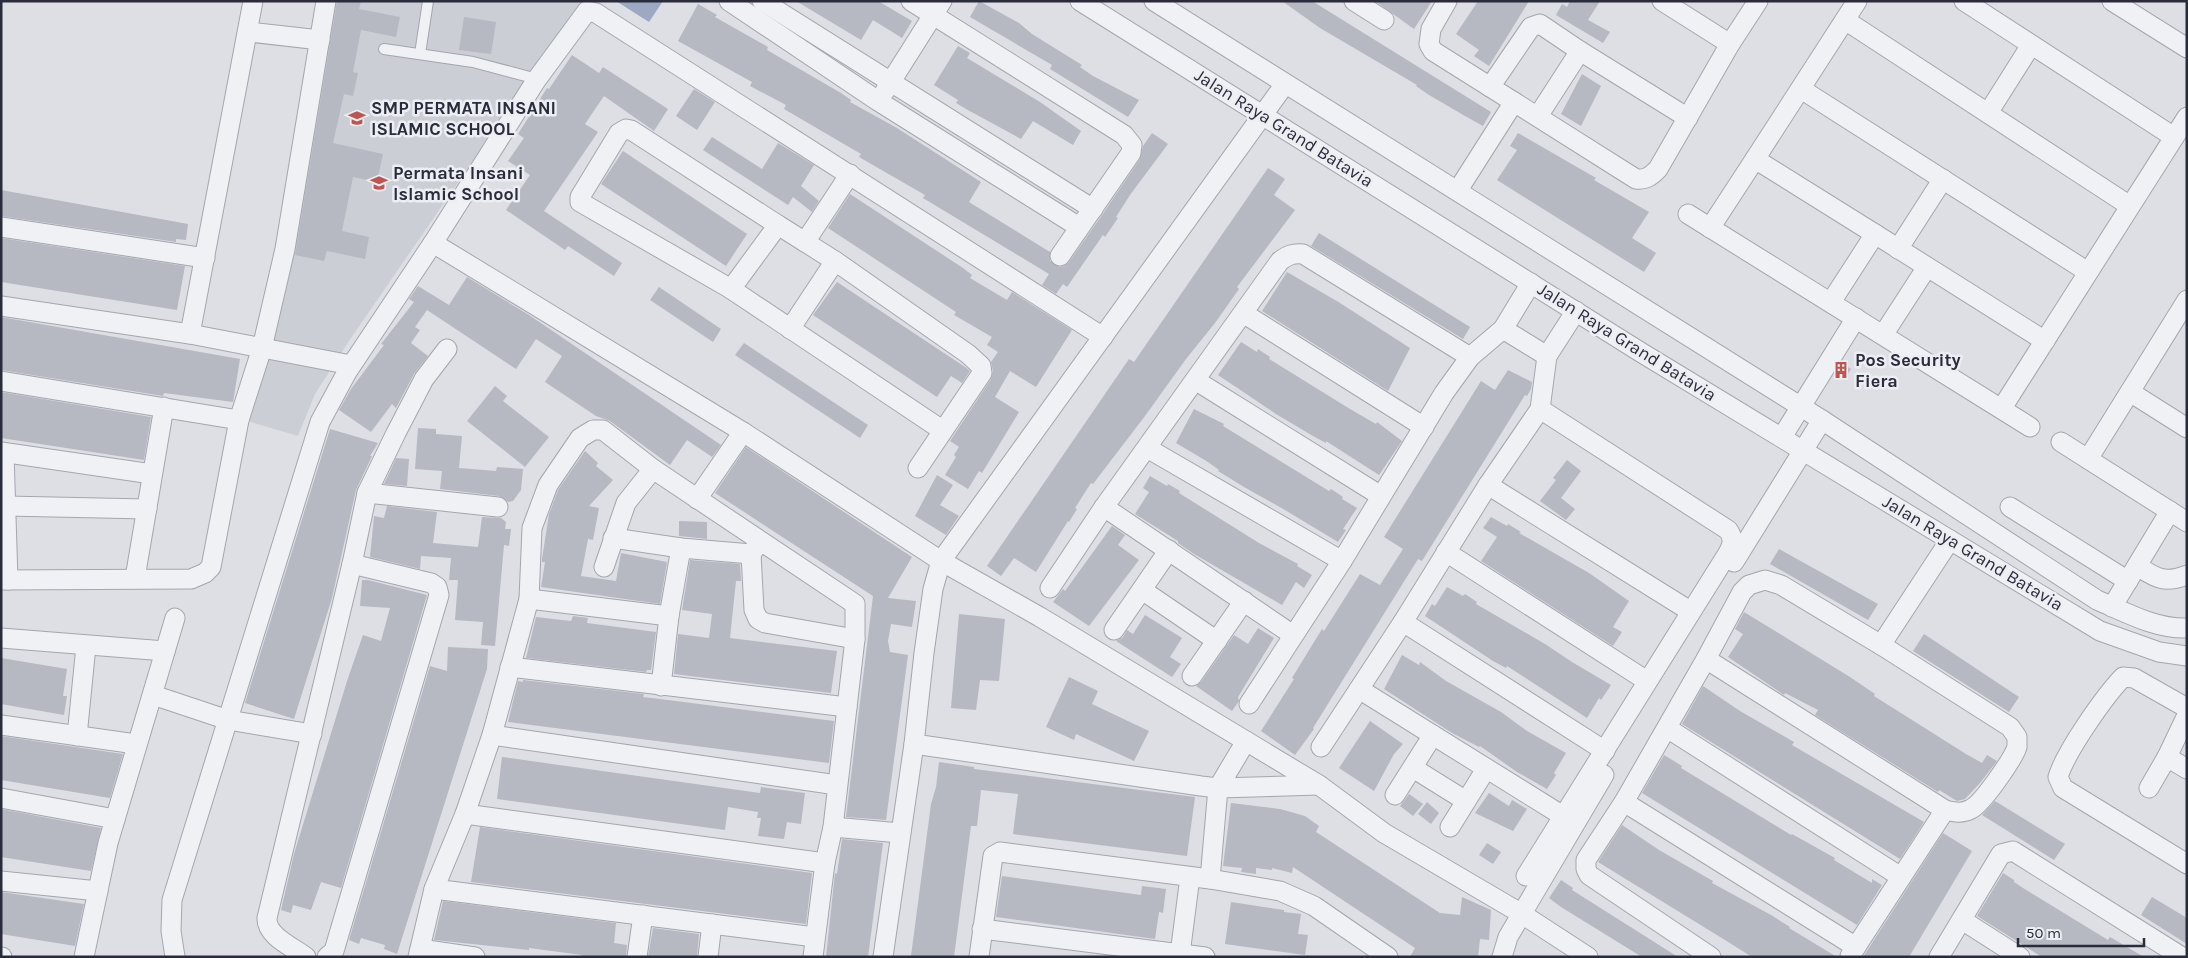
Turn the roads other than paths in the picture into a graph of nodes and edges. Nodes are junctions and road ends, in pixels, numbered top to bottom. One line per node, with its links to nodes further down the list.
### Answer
1 (253, 1): 20 (street)
2 (326, 1): 21 (street)
3 (428, 1): 27 (lane)
4 (729, 1): 33 (street)
5 (762, 1): 29 (street)
6 (910, 1): 17 (street)
7 (1080, 1): 35 (street, Jalan Raya Grand Batavia)
8 (1154, 1): 16 (street, Jalan Raya Grand Batavia)
9 (1354, 1): 18 (street)
10 (1447, 1): 31 (street)
11 (1662, 1): 22 (street)
12 (1758, 1): 22 (street)
13 (1857, 1): 19 (street)
14 (1964, 1): 23 (street)
15 (2112, 1): 24 (street)
16 (1174, 6): 30 (street, Jalan Raya Grand Batavia)
17 (937, 8): 29 (street); 46 (street)
18 (1384, 20)
19 (1845, 20): 32 (street); 36 (street)
20 (249, 32): 21 (street); 57 (street)
21 (320, 40): 76 (street)
22 (1730, 44): 39 (street)
23 (2031, 45): 36 (street); 40 (street)
24 (2187, 48)
25 (384, 49): 27 (lane)
26 (1580, 51): 31 (street); 37 (street); 39 (street)
27 (420, 54): 28 (lane)
28 (537, 80): 42 (street); 54 (street)
29 (890, 82): 33 (street); 46 (street)
30 (1285, 84): 35 (street); 44 (street, Jalan Raya Grand Batavia)
31 (1490, 87): 34 (street)
32 (1801, 89): 41 (street); 43 (street)
33 (878, 101): 50 (street)
34 (1514, 102): 37 (street); 44 (street)
35 (1262, 114): 61 (street, Jalan Raya Grand Batavia); 74 (street)
36 (1988, 114): 45 (street)
37 (1538, 116): 39 (street)
38 (2187, 117): 40 (street)
39 (1688, 118)
40 (2174, 137): 45 (street)
41 (1754, 159): 51 (street); 52 (street)
42 (850, 174): 53 (street); 74 (street)
43 (1943, 179): 55 (street); 60 (street)
44 (1458, 190): 85 (street, Jalan Raya Grand Batavia)
45 (2130, 206): 60 (street)
46 (1093, 209): 50 (street)
47 (1688, 214): 51 (street)
48 (778, 225): 53 (street); 62 (street); 62 (street)
49 (1, 227): 57 (street)
50 (1080, 227): 56 (street)
51 (1710, 228): 64 (street)
52 (1875, 234): 55 (street); 64 (street)
53 (805, 242): 58 (street)
54 (433, 243): 80 (street); 94 (street)
55 (1898, 249): 59 (street)
56 (1060, 256)
57 (205, 258): 72 (street)
58 (835, 261): 70 (street); 93 (street)
59 (1927, 267): 73 (street); 75 (street)
60 (2088, 272): 75 (street)
61 (1531, 283): 66 (street, Jalan Raya Grand Batavia); 71 (street)
62 (731, 289): 70 (street)
63 (2187, 300): 69 (street)
64 (1831, 302): 68 (street)
65 (1, 306): 72 (street)
66 (1576, 311): 78 (street); 95 (street, Jalan Raya Grand Batavia)
67 (1243, 313): 79 (street); 81 (street); 90 (street)
68 (1856, 318): 73 (street); 85 (street)
69 (2180, 328): 83 (street)
70 (790, 329): 93 (street)
71 (1503, 329): 78 (street); 79 (street)
72 (190, 334): 76 (street)
73 (1883, 335): 86 (street)
74 (1103, 337): 122 (street)
75 (2045, 341): 86 (street)
76 (262, 348): 80 (street); 88 (street)
77 (447, 349): 105 (street)
78 (1547, 356): 87 (street)
79 (1470, 357): 90 (street)
80 (352, 365): 159 (street)
81 (1195, 380): 97 (street); 106 (street)
82 (1, 381): 84 (street)
83 (2130, 392): 92 (street); 100 (street)
84 (164, 407): 88 (street); 103 (street)
85 (1801, 408): 89 (street, Jalan Raya Grand Batavia); 95 (street)
86 (2002, 408): 91 (street)
87 (1540, 409): 104 (street); 134 (street)
88 (239, 420): 127 (street)
89 (1822, 420): 98 (street); 133 (street, Jalan Raya Grand Batavia)
90 (1424, 427): 106 (street)
91 (2030, 428)
92 (2187, 428)
93 (942, 430): 101 (street)
94 (743, 432): 107 (street); 122 (street)
95 (1782, 437): 98 (street, Jalan Raya Grand Batavia)
96 (2061, 442): 100 (street)
97 (1147, 448): 110 (street); 121 (street)
98 (1802, 449): 116 (street, Jalan Raya Grand Batavia); 199 (street)
99 (2, 452): 103 (street); 108 (street)
100 (2088, 459): 113 (street)
101 (918, 468)
102 (653, 469): 107 (street); 115 (street); 131 (street)
103 (152, 474): 112 (street)
104 (1488, 484): 120 (street); 134 (street)
105 (367, 493): 109 (street); 123 (street)
106 (1381, 496): 121 (street)
107 (697, 499): 117 (street)
108 (6, 506): 112 (street); 128 (street)
109 (498, 507)
110 (1104, 507): 119 (street); 129 (street)
111 (2010, 507): 125 (street)
112 (146, 509): 127 (street)
113 (2170, 511): 114 (street); 125 (street)
114 (2187, 522)
115 (614, 538): 118 (street); 124 (street)
116 (1950, 540): 144 (street); 147 (street, Jalan Raya Grand Batavia)
117 (755, 547): 118 (street); 142 (street); 142 (street)
118 (680, 548): 135 (street)
119 (1168, 550): 130 (street); 132 (street)
120 (1446, 552): 137 (street); 151 (street)
121 (1342, 561): 140 (street)
122 (941, 562): 166 (street); 168 (street)
123 (352, 564): 162 (street); 208 (street)
124 (604, 567)
125 (2132, 574): 126 (street); 133 (street)
126 (2187, 575)
127 (135, 578): 128 (street)
128 (5, 580)
129 (1050, 588)
130 (1142, 590): 139 (street); 143 (street)
131 (529, 599): 135 (street); 149 (street)
132 (1244, 601): 140 (street); 143 (street)
133 (2112, 607): 138 (street, Jalan Raya Grand Batavia)
134 (1690, 611): 151 (street)
135 (669, 616): 152 (street)
136 (175, 618): 146 (street)
137 (1403, 622): 153 (street); 170 (street)
138 (2187, 628)
139 (1114, 630)
140 (1293, 635): 155 (street)
141 (1, 638): 145 (street)
142 (855, 639): 156 (street)
143 (1216, 641): 150 (street)
144 (1881, 645): 148 (street); 183 (street)
145 (86, 646): 146 (street); 165 (street)
146 (165, 651): 154 (street)
147 (2187, 656)
148 (1706, 659): 161 (street); 183 (street)
149 (510, 667): 152 (street); 163 (street)
150 (1192, 676)
151 (1647, 681): 170 (street)
152 (661, 686): 156 (street)
153 (1359, 690): 164 (street); 169 (street)
154 (152, 695): 159 (street); 167 (street)
155 (1249, 704)
156 (847, 708): 175 (street)
157 (2187, 708): 191 (street)
158 (2187, 715): 171 (street)
159 (228, 720): 162 (street); 210 (street)
160 (1, 725): 165 (street)
161 (1668, 728): 182 (street); 194 (street)
162 (312, 734): 211 (street)
163 (492, 735): 175 (street); 184 (street)
164 (1433, 735): 172 (street); 173 (street)
165 (78, 736): 167 (street)
166 (1246, 741): 176 (street); 177 (street)
167 (136, 744): 186 (street)
168 (914, 744): 177 (street); 189 (street)
169 (1321, 747)
170 (1606, 751): 185 (street)
171 (2167, 757): 174 (street); 178 (street)
172 (1412, 768): 179 (street); 181 (street)
173 (1486, 769): 181 (street); 185 (street)
174 (2187, 769)
175 (837, 784): 187 (street)
176 (1319, 785): 177 (street); 199 (street)
177 (1218, 788): 195 (street)
178 (2149, 788)
179 (1395, 795)
180 (1, 798): 186 (street)
181 (1466, 801): 188 (street)
182 (1624, 802): 205 (street); 222 (street)
183 (1945, 810): 194 (street)
184 (465, 814): 190 (street); 197 (street)
185 (1563, 816): 192 (street)
186 (115, 819): 198 (street)
187 (833, 827): 189 (street); 190 (street)
188 (1450, 827)
189 (900, 833): 216 (street)
190 (825, 863): 204 (street)
191 (2187, 864)
192 (1526, 876)
193 (1190, 877): 195 (street); 203 (street); 207 (street)
194 (1901, 877): 205 (street)
195 (1210, 880): 219 (street)
196 (1, 881): 198 (street)
197 (434, 889): 200 (street); 206 (street)
198 (98, 891): 209 (street)
199 (1522, 914): 220 (street); 221 (street)
200 (643, 915): 202 (street); 213 (street)
201 (1962, 920): 223 (street); 224 (street); 225 (street)
202 (712, 924): 204 (street); 214 (street)
203 (982, 928): 207 (street); 217 (street)
204 (816, 937): 215 (street)
205 (1852, 952)
206 (419, 953): 212 (street)
207 (1180, 954): 218 (street)
208 (330, 956)
209 (84, 957)
210 (175, 957)
211 (306, 957)
212 (476, 957)
213 (637, 957)
214 (708, 957)
215 (814, 957)
216 (883, 957)
217 (979, 957)
218 (1204, 957)
219 (1388, 957)
220 (1502, 957)
221 (1588, 957)
222 (1711, 957)
223 (1939, 957)
224 (2020, 957)
225 (2182, 957)

